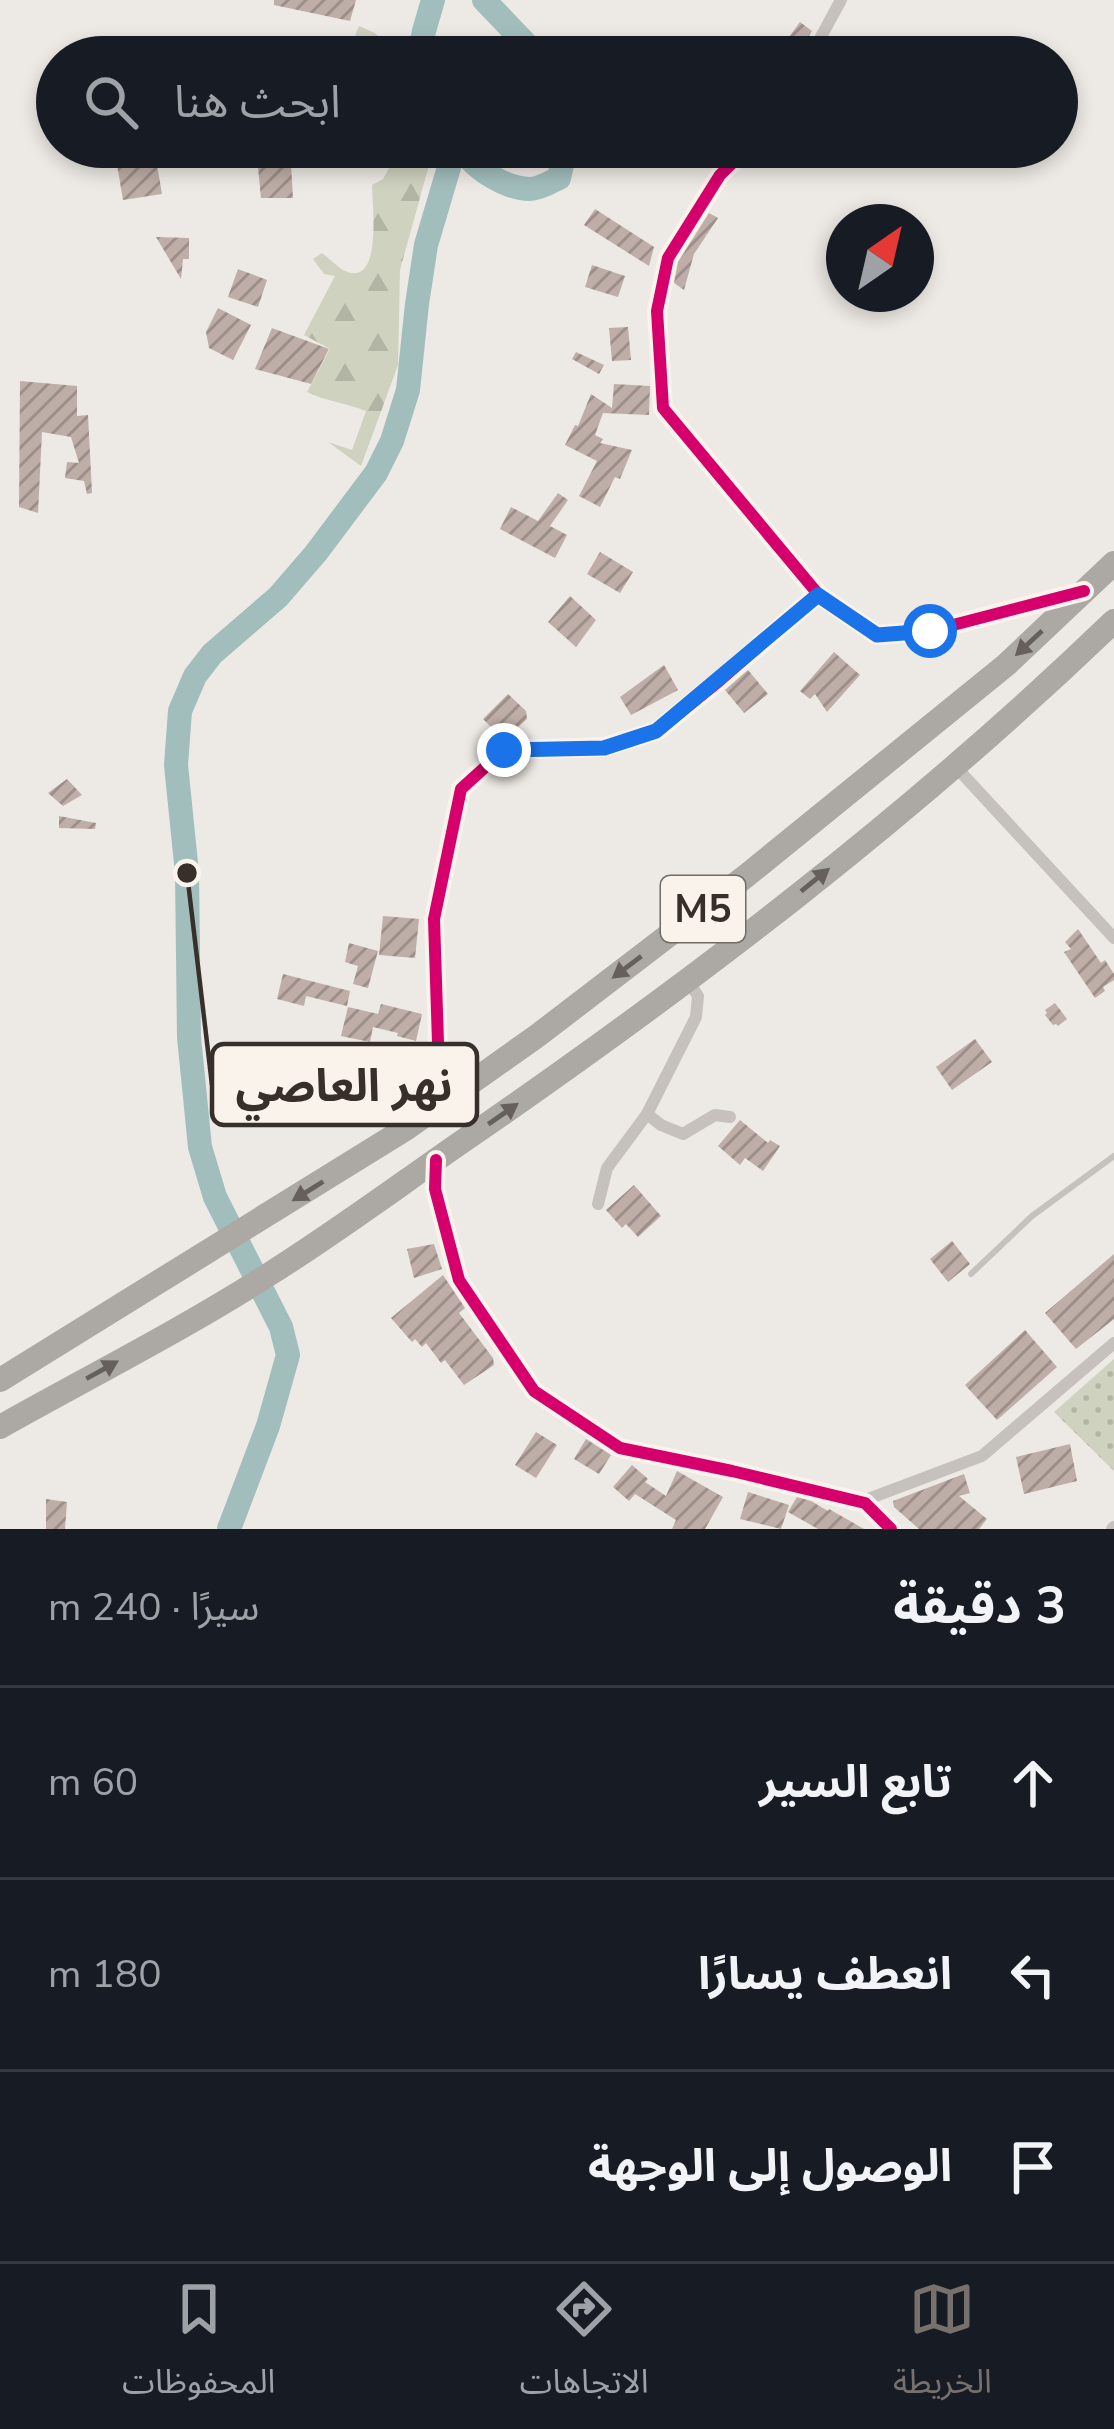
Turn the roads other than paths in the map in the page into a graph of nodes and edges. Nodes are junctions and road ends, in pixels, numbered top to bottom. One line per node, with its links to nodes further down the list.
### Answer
1 (841, 0): 2 (street)
2 (821, 36)
3 (727, 168): 6 (street)
4 (1114, 563): 5 (highway, M5)
5 (1084, 591): 6 (street); 11 (highway, M5, one-way to 11)
6 (818, 595): 11 (street)
7 (1114, 621): 8 (highway, M5)
8 (955, 766): 9 (street); 10 (highway, M5, one-way to 8)
9 (1114, 938)
10 (687, 980): 12 (street); 15 (highway, M5, one-way to 10)
11 (440, 1105): 19 (highway, M5, one-way to 19)
12 (647, 1114): 13 (street); 16 (street)
13 (730, 1117)
14 (1114, 1156): 17 (lane)
15 (436, 1160): 20 (highway, M5, one-way to 15); 21 (street)
16 (598, 1204)
17 (971, 1274)
18 (1114, 1343): 21 (street)
19 (0, 1380)
20 (0, 1427)
21 (860, 1502): 22 (street)
22 (891, 1529)

